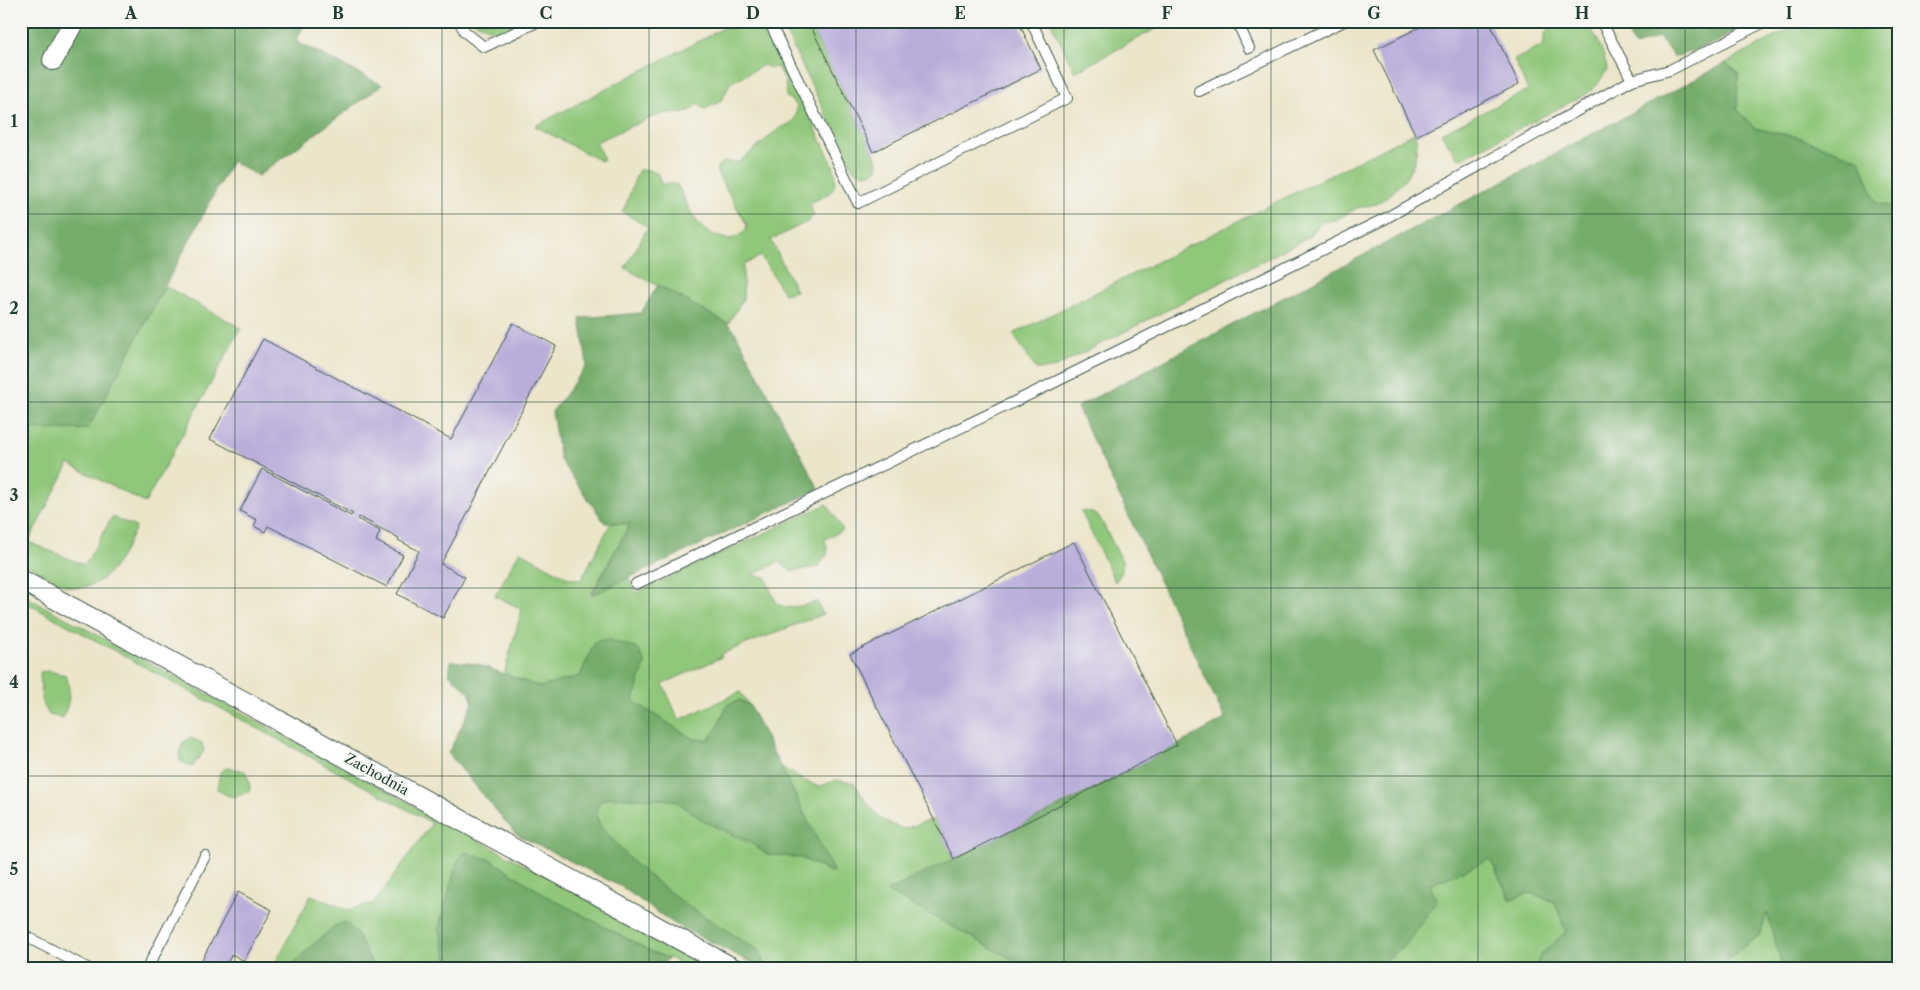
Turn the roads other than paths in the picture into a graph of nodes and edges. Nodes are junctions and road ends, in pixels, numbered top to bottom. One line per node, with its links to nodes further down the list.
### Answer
1 (74, 21): 11 (street)
2 (459, 21): 3 (lane)
3 (539, 21)
4 (769, 21): 5 (lane)
5 (1030, 21)
6 (1236, 21): 10 (lane)
7 (1344, 21): 13 (lane)
8 (1601, 21): 12 (lane)
9 (1766, 21): 12 (lane)
10 (1249, 48)
11 (53, 60)
12 (1632, 80): 15 (lane)
13 (1198, 91)
14 (21, 580): 20 (street, Zachodnia)
15 (636, 584)
16 (205, 856): 19 (lane)
17 (21, 934): 18 (lane)
18 (89, 969)
19 (147, 969)
20 (734, 969)

